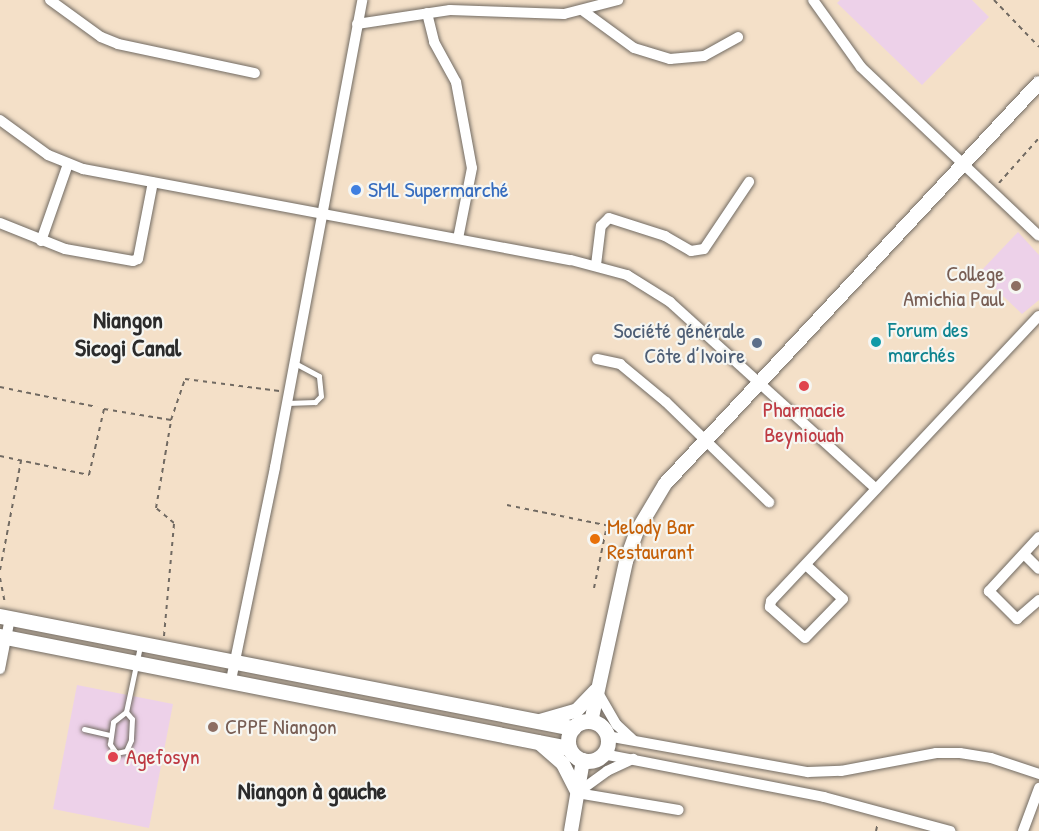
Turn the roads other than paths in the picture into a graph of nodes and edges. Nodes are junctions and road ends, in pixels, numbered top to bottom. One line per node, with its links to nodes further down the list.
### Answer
1 (50, 0): 9 (street)
2 (362, 0): 7 (street)
3 (618, 0): 5 (street)
4 (813, 0): 13 (street)
5 (582, 10): 6 (street); 8 (street)
6 (427, 13): 7 (street); 19 (street)
7 (357, 24): 16 (street)
8 (738, 37)
9 (255, 73)
10 (1039, 84): 13 (street)
11 (0, 120): 12 (street)
12 (68, 164): 14 (street); 20 (street)
13 (963, 165): 18 (street); 25 (street)
14 (153, 182): 16 (street); 20 (street)
15 (749, 182): 21 (street)
16 (321, 214): 19 (street); 24 (street)
17 (0, 223): 20 (street)
18 (1039, 236)
19 (458, 239): 21 (street)
20 (40, 241)
21 (596, 265): 25 (street)
22 (1039, 316): 28 (street)
23 (597, 359): 27 (street)
24 (293, 363): 26 (street); 26 (lane)
25 (761, 381): 27 (street); 28 (street)
26 (287, 398): 39 (street)
27 (704, 440): 29 (street); 42 (street)
28 (876, 489): 32 (street)
29 (769, 502)
30 (1039, 537): 31 (street)
31 (1024, 554): 33 (street); 34 (street)
32 (806, 565): 32 (street)
33 (1039, 569)
34 (1039, 600)
35 (5, 617): 36 (street); 37 (main road)
36 (3, 636): 38 (main road); 40 (street)
37 (141, 644): 38 (lane); 39 (main road)
38 (138, 662): 41 (main road); 43 (lane)
39 (235, 662): 41 (street); 44 (main road)
40 (0, 669)
41 (231, 680): 51 (main road)
42 (597, 690): 44 (street); 45 (street); 50 (street)
43 (126, 712): 48 (lane); 48 (lane)
44 (539, 721): 46 (main road)
45 (591, 722): 46 (main road); 49 (main road)
46 (573, 728): 52 (main road)
47 (84, 729): 48 (lane)
48 (110, 735)
49 (607, 736): 50 (street); 53 (main road)
50 (634, 740): 56 (street)
51 (536, 741): 52 (main road); 60 (street)
52 (569, 748): 55 (main road)
53 (603, 754): 54 (street); 55 (main road)
54 (634, 759): 58 (street); 60 (street)
55 (583, 760): 60 (street)
56 (782, 769): 57 (street); 58 (street)
57 (1039, 774)
58 (778, 787): 63 (street)
59 (1039, 788): 64 (street)
60 (577, 793): 61 (street); 62 (street)
61 (680, 810)
62 (571, 831)
63 (950, 831)
64 (1023, 831)

